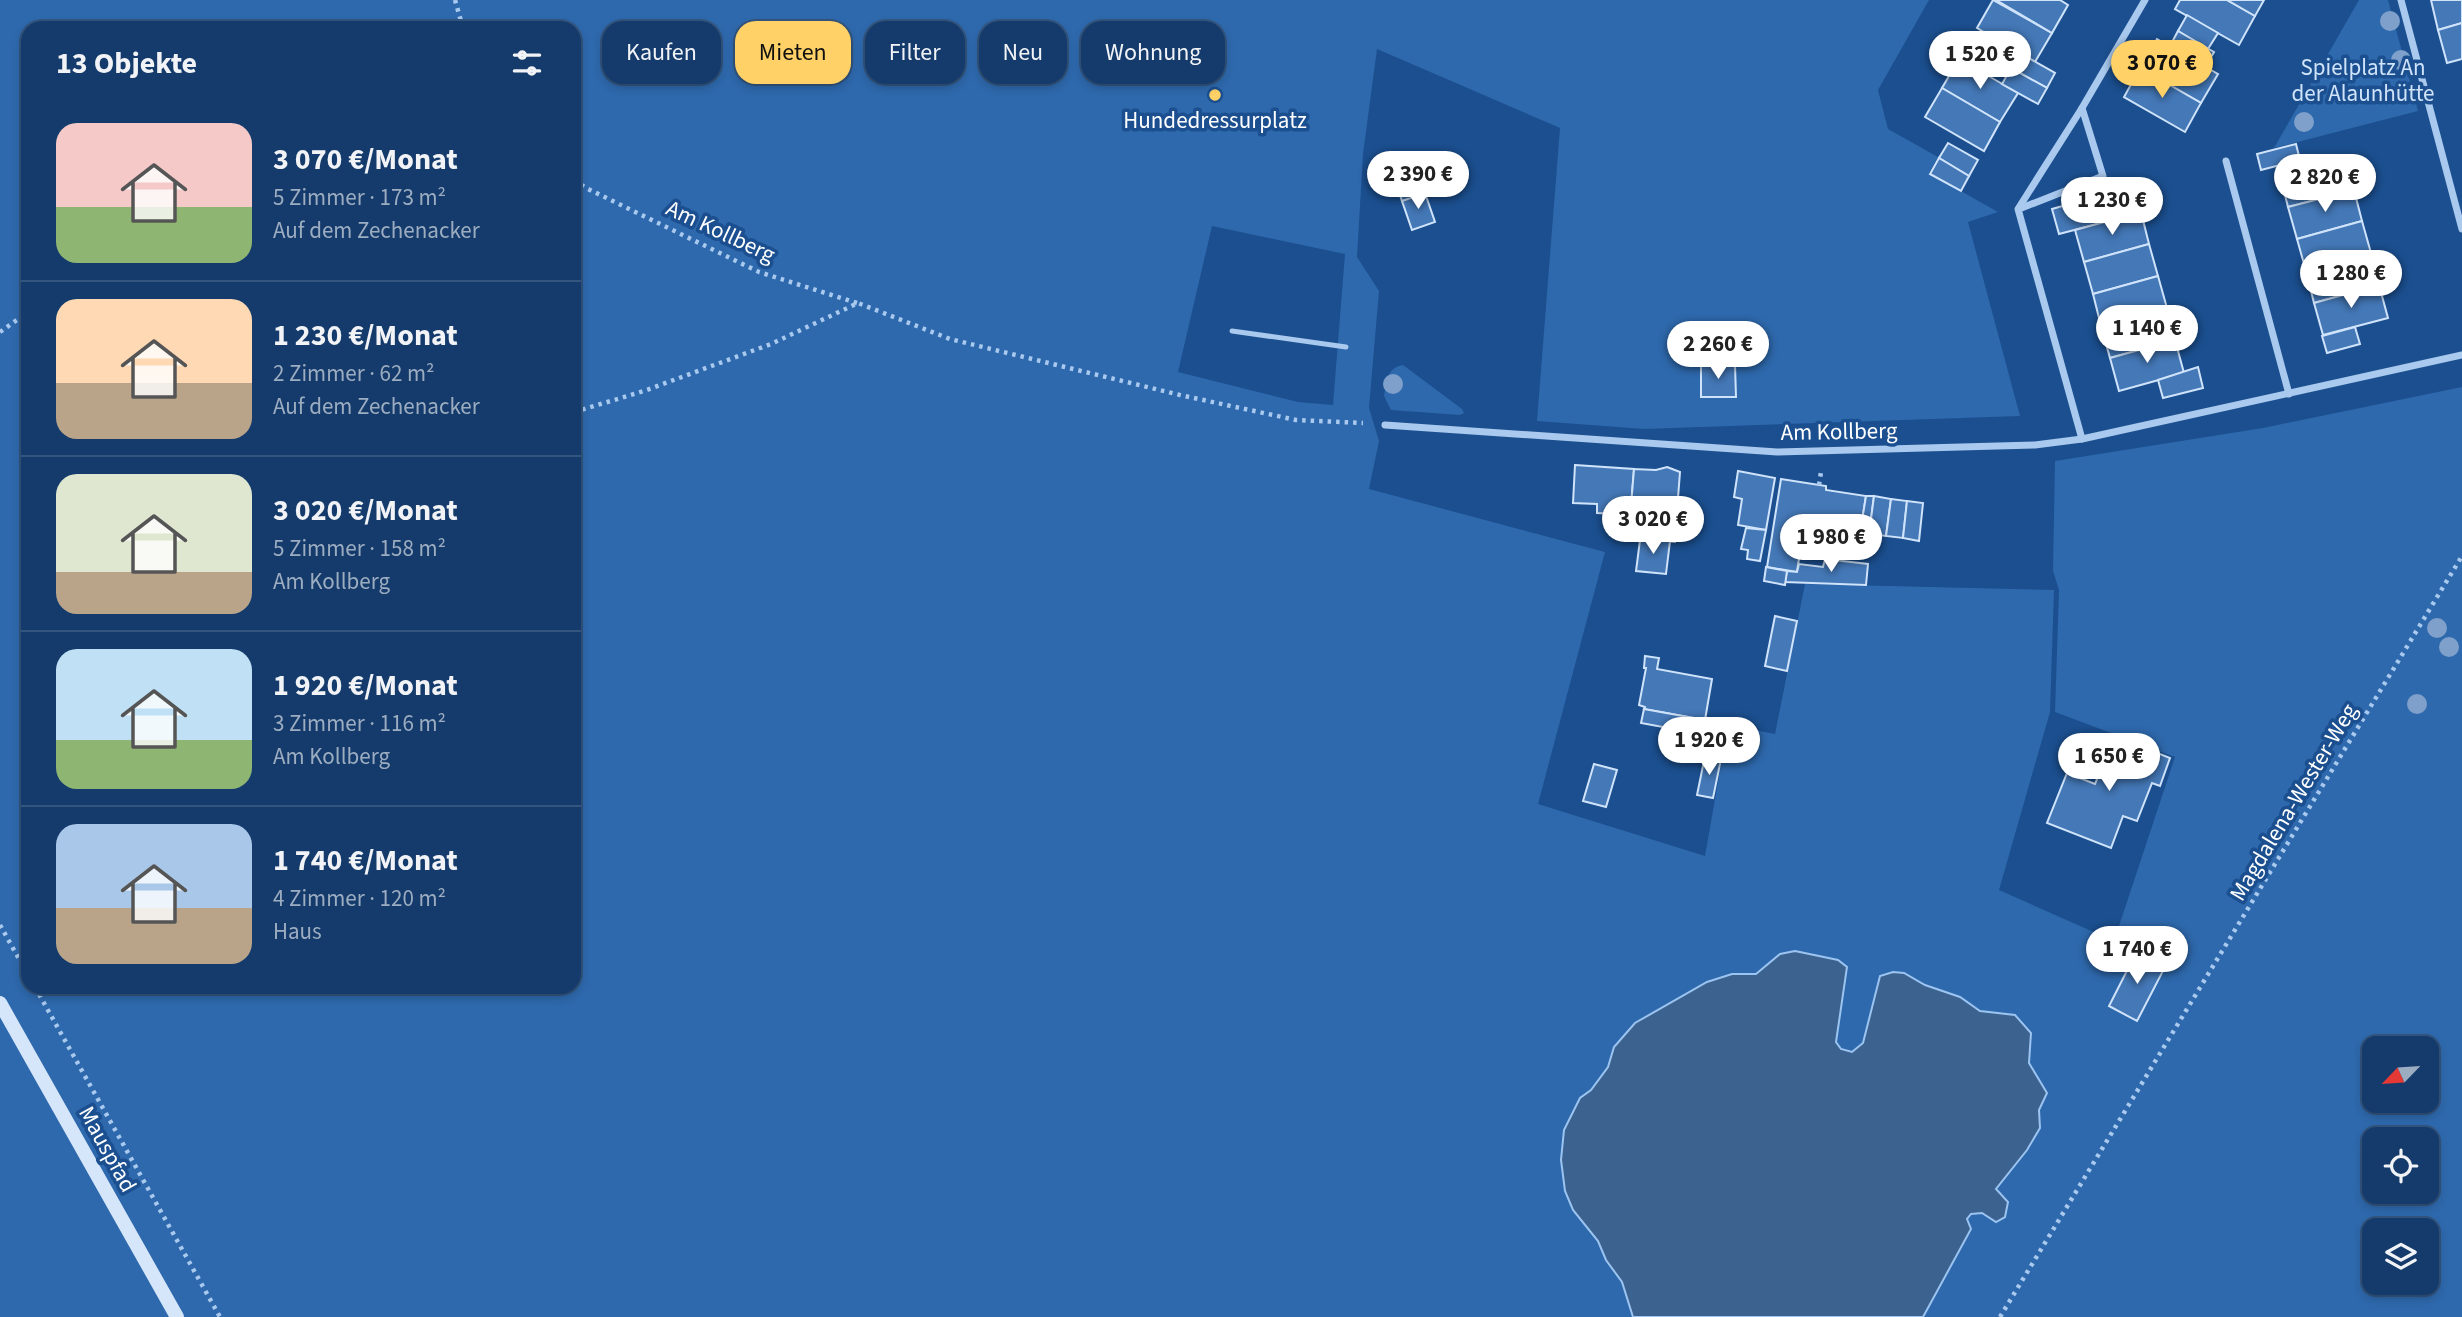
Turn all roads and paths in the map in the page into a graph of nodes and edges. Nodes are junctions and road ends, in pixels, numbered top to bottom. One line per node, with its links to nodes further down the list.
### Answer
1 (455, 0): 4 (path)
2 (2145, 0): 5 (street)
3 (2401, 0): 9 (street)
4 (461, 21)
5 (2082, 108): 8 (street); 8 (street)
6 (2226, 161): 16 (street)
7 (581, 185): 10 (path, Am Kollberg)
8 (2018, 209): 19 (street)
9 (2462, 229)
10 (858, 303): 17 (path); 18 (path, Am Kollberg)
11 (21, 317): 13 (path)
12 (1232, 331): 14 (lane)
13 (0, 332)
14 (1346, 347)
15 (2462, 355): 16 (street, Am Kollberg)
16 (2289, 394): 19 (street, Am Kollberg)
17 (581, 410)
18 (1385, 425): 19 (street, Am Kollberg)
19 (2082, 439)
20 (2462, 556): 27 (path, Magdalena-Wester-Weg)
21 (0, 925): 22 (path)
22 (21, 962)
23 (39, 994): 26 (path)
24 (0, 1003): 25 (street, Mauspfad)
25 (177, 1317)
26 (220, 1317)
27 (2000, 1317)

